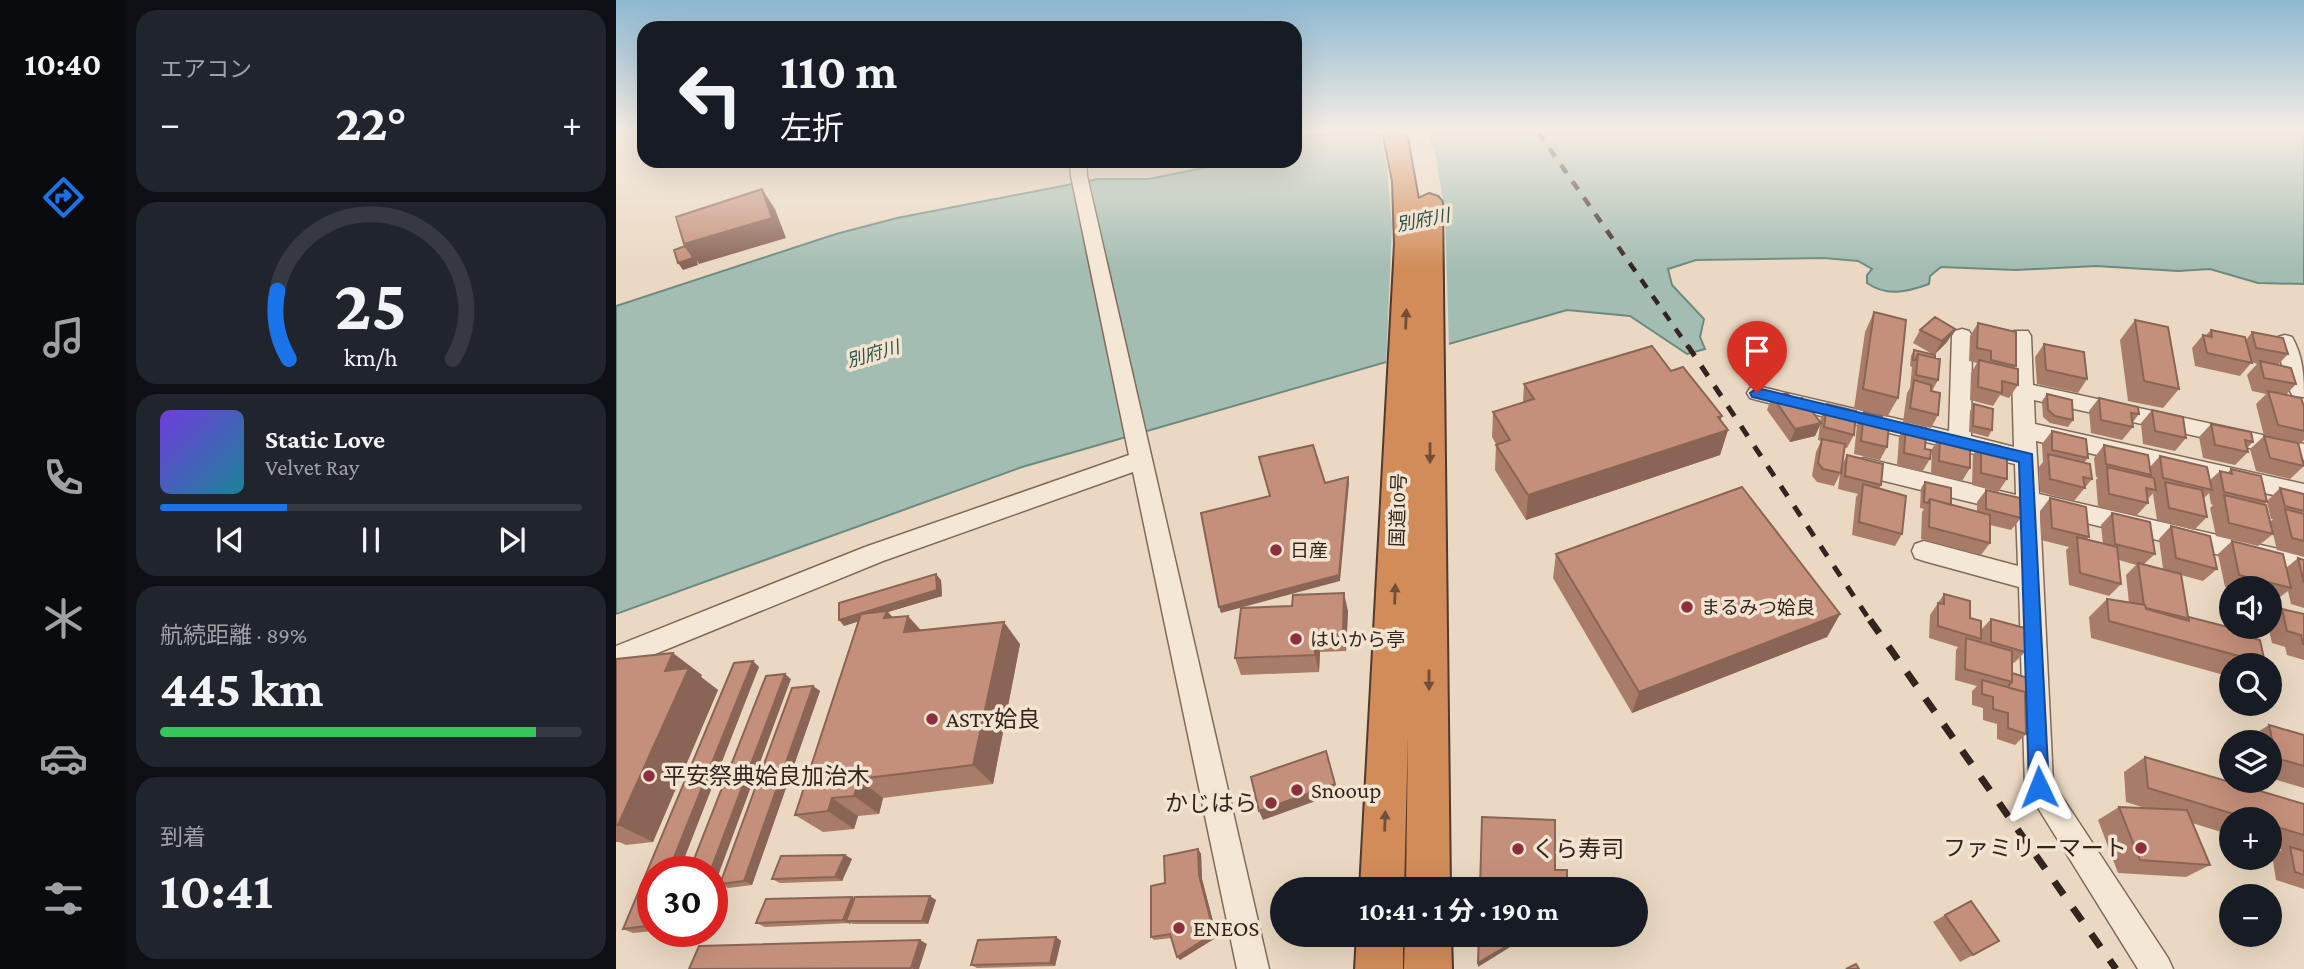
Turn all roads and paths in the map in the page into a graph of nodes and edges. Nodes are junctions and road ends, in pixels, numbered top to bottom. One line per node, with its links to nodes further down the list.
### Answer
1 (1081, 177): 13 (street)
2 (1404, 177): 7 (highway, 国道10号, one-way to 2)
3 (1426, 177): 7 (highway, 国道10号)
4 (1962, 336): 12 (street)
5 (2021, 336): 8 (street)
6 (2286, 342): 10 (street)
7 (1417, 386): 23 (highway, 国道10号, one-way to 7); 24 (highway, 国道10号, one-way to 24)
8 (2023, 390): 11 (street); 14 (street)
9 (1757, 393): 12 (street)
10 (2303, 396)
11 (2025, 430): 15 (street); 17 (street)
12 (1960, 442): 15 (street)
13 (1139, 451): 22 (street); 27 (street)
14 (2304, 453)
15 (2026, 458): 18 (street)
16 (1864, 467): 18 (street)
17 (2304, 493)
18 (2028, 504): 20 (street); 21 (street)
19 (1924, 551): 21 (street)
20 (2304, 565)
21 (2031, 580): 30 (street)
22 (616, 658)
23 (1383, 877)
24 (1428, 877)
25 (1380, 947): 28 (highway)
26 (1428, 947): 29 (highway)
27 (1253, 969)
28 (1379, 969)
29 (1428, 969)
30 (2157, 969)

